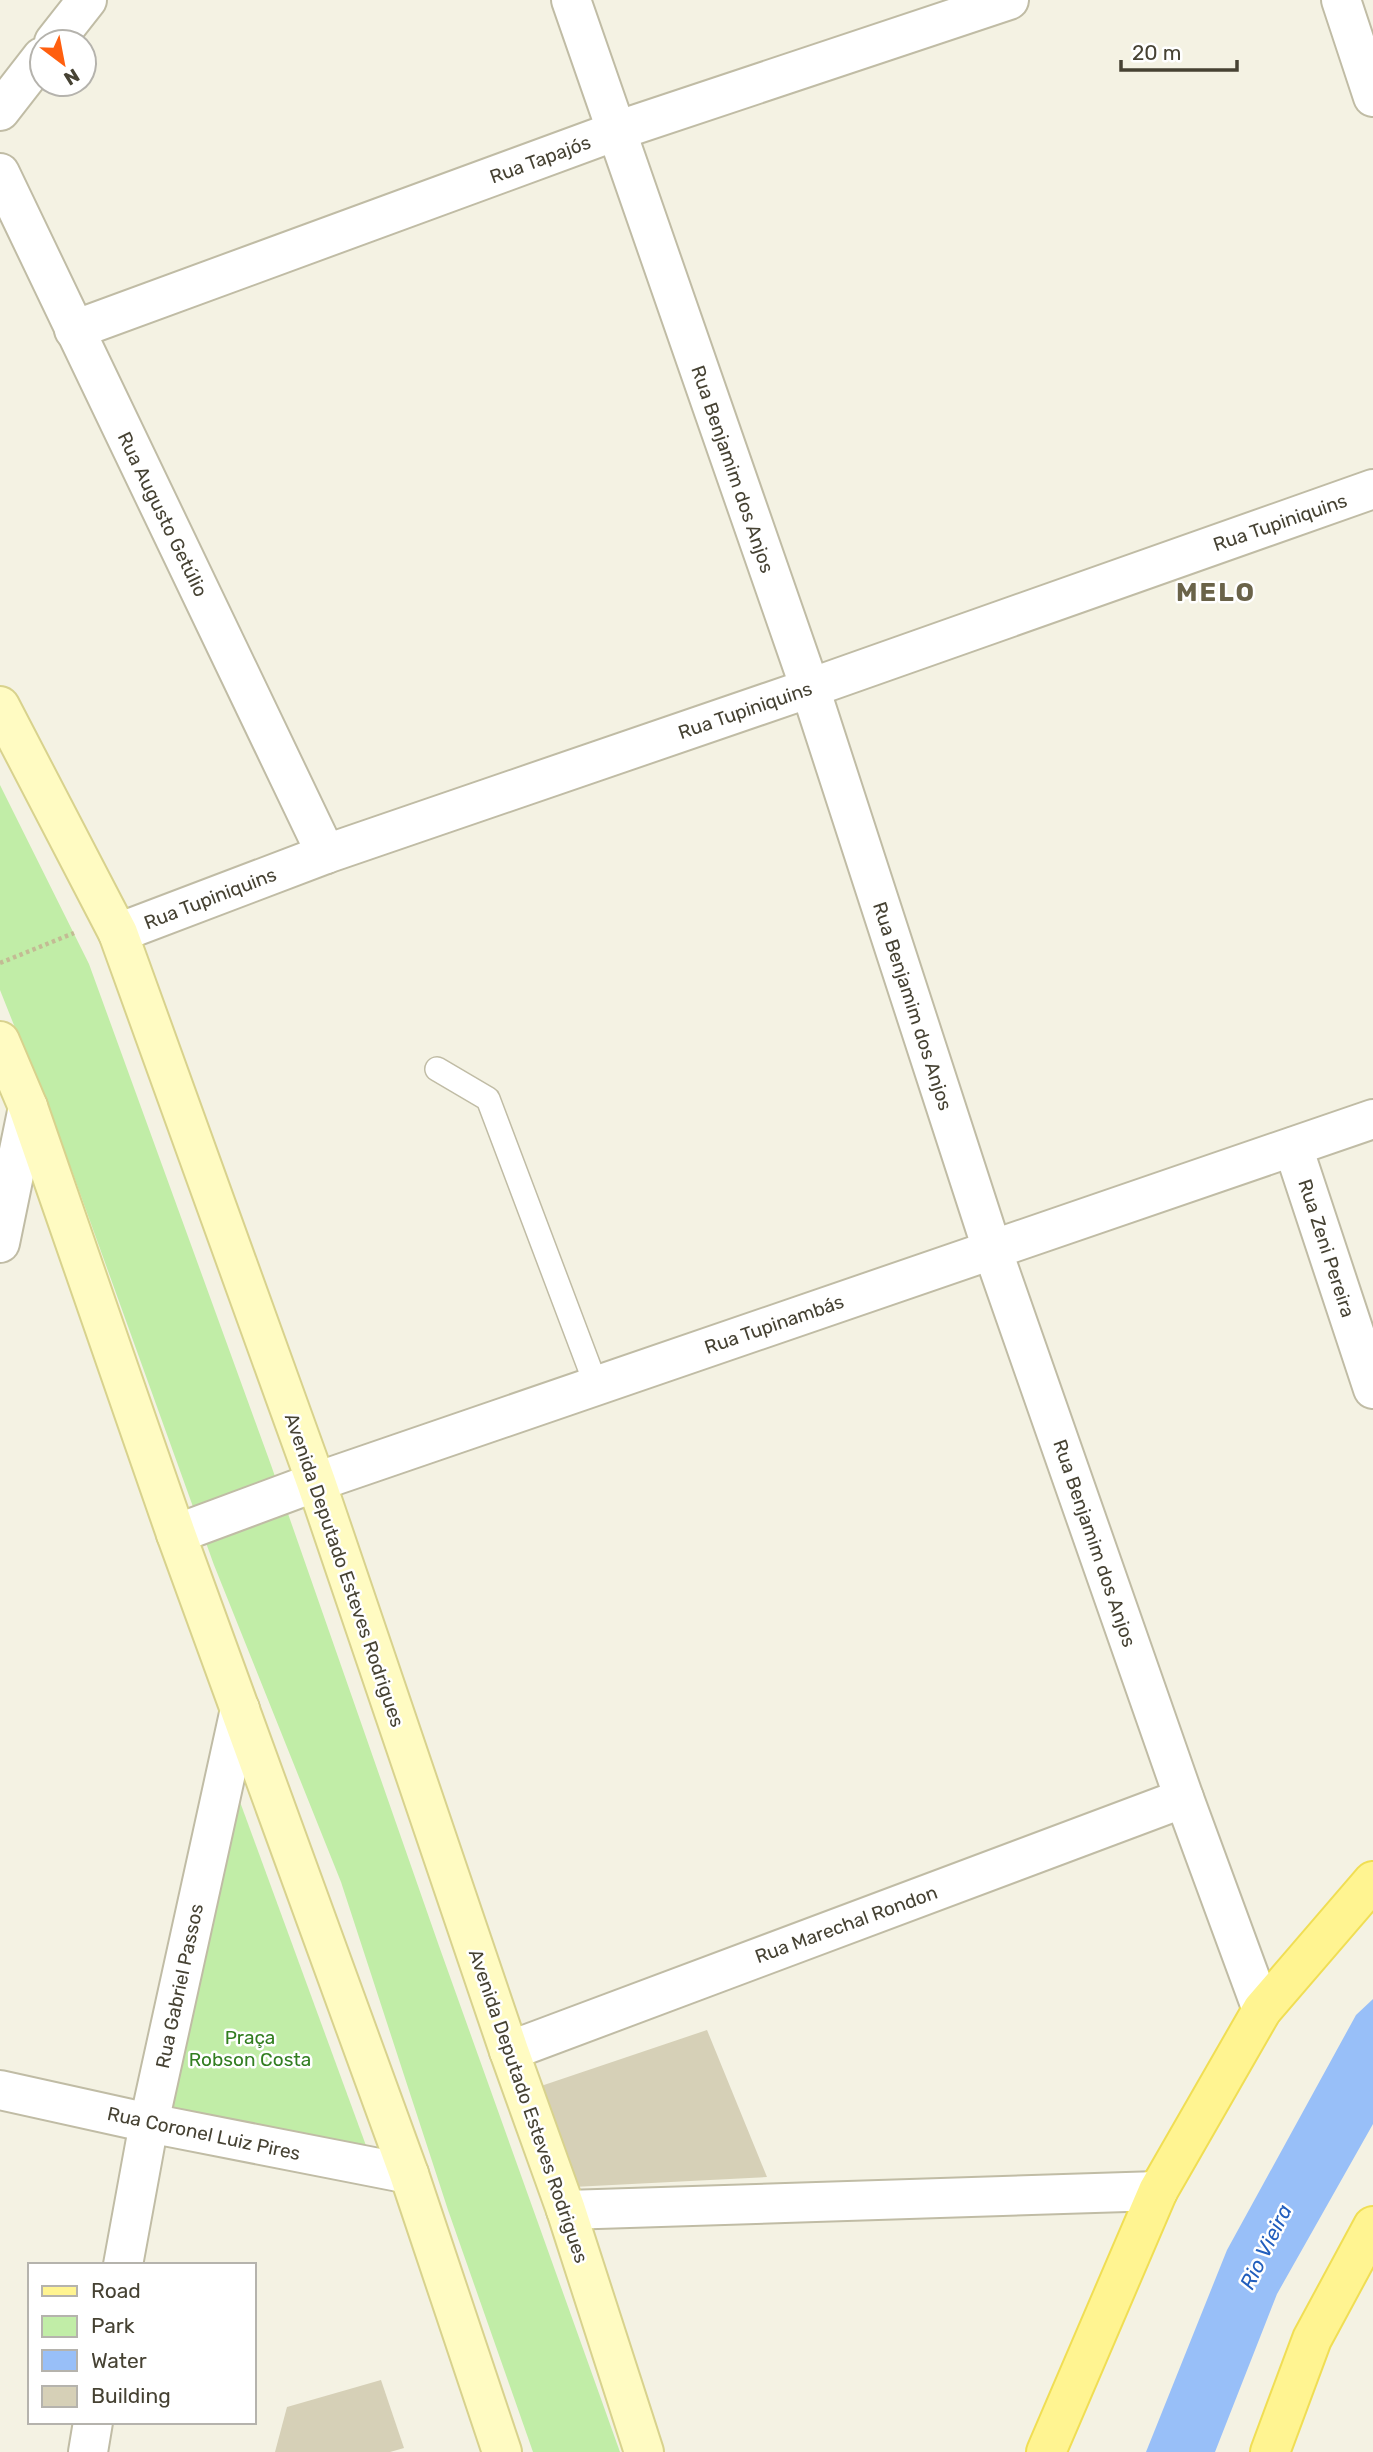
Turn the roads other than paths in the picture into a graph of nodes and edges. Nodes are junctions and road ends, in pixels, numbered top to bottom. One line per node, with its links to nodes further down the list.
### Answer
1 (86, 0): 5 (street)
2 (571, 0): 9 (street, Rua Benjamim dos Anjos)
3 (1009, 0): 9 (street, Rua Tapajós)
4 (1341, 0): 7 (street)
5 (65, 28)
6 (28, 75): 8 (street)
7 (1373, 97)
8 (0, 111)
9 (616, 131): 11 (street, Rua Tapajós); 13 (street, Rua Benjamim dos Anjos)
10 (0, 173): 11 (street, Rua Augusto Getúlio)
11 (74, 331): 15 (street, Rua Augusto Getúlio)
12 (1373, 489): 13 (street, Rua Tupiniquins)
13 (810, 688): 15 (street, Rua Tupiniquins); 23 (street, Rua Benjamim dos Anjos)
14 (0, 706): 16 (street, Avenida Deputado Esteves Rodrigues)
15 (326, 854): 16 (street, Rua Tupiniquins)
16 (118, 933): 26 (street, Avenida Deputado Esteves Rodrigues)
17 (0, 1041): 19 (street)
18 (437, 1069): 24 (lane)
19 (28, 1107): 22 (street); 27 (street)
20 (1373, 1119): 21 (street, Rua Tupinambás)
21 (1293, 1147): 23 (street, Rua Tupinambás); 25 (street, Rua Zeni Pereira)
22 (0, 1243)
23 (992, 1249): 24 (street, Rua Tupinambás); 29 (street, Rua Benjamim dos Anjos)
24 (596, 1385): 26 (street, Rua Tupinambás)
25 (1373, 1389)
26 (316, 1482): 27 (street, Rua Tupinambás); 32 (street, Avenida Deputado Esteves Rodrigues)
27 (176, 1534): 28 (street)
28 (240, 1709): 34 (street, Rua Gabriel Passos); 35 (street)
29 (1184, 1798): 31 (street, Rua Benjamim dos Anjos); 32 (street, Rua Marechal Rondon)
30 (1373, 1881): 31 (main road)
31 (1262, 2010): 36 (main road)
32 (509, 2051): 37 (street, Avenida Deputado Esteves Rodrigues)
33 (0, 2090): 34 (street, Rua Coronel Luiz Pires)
34 (149, 2123): 35 (street, Rua Coronel Luiz Pires); 39 (street, Rua Gabriel Passos)
35 (409, 2174): 42 (street)
36 (1158, 2191): 37 (street); 44 (main road)
37 (566, 2210): 43 (street, Avenida Deputado Esteves Rodrigues)
38 (1373, 2226): 45 (main road)
39 (123, 2263)
40 (93, 2424): 41 (street)
41 (88, 2452)
42 (502, 2452)
43 (644, 2452)
44 (1046, 2452)
45 (1270, 2452)

